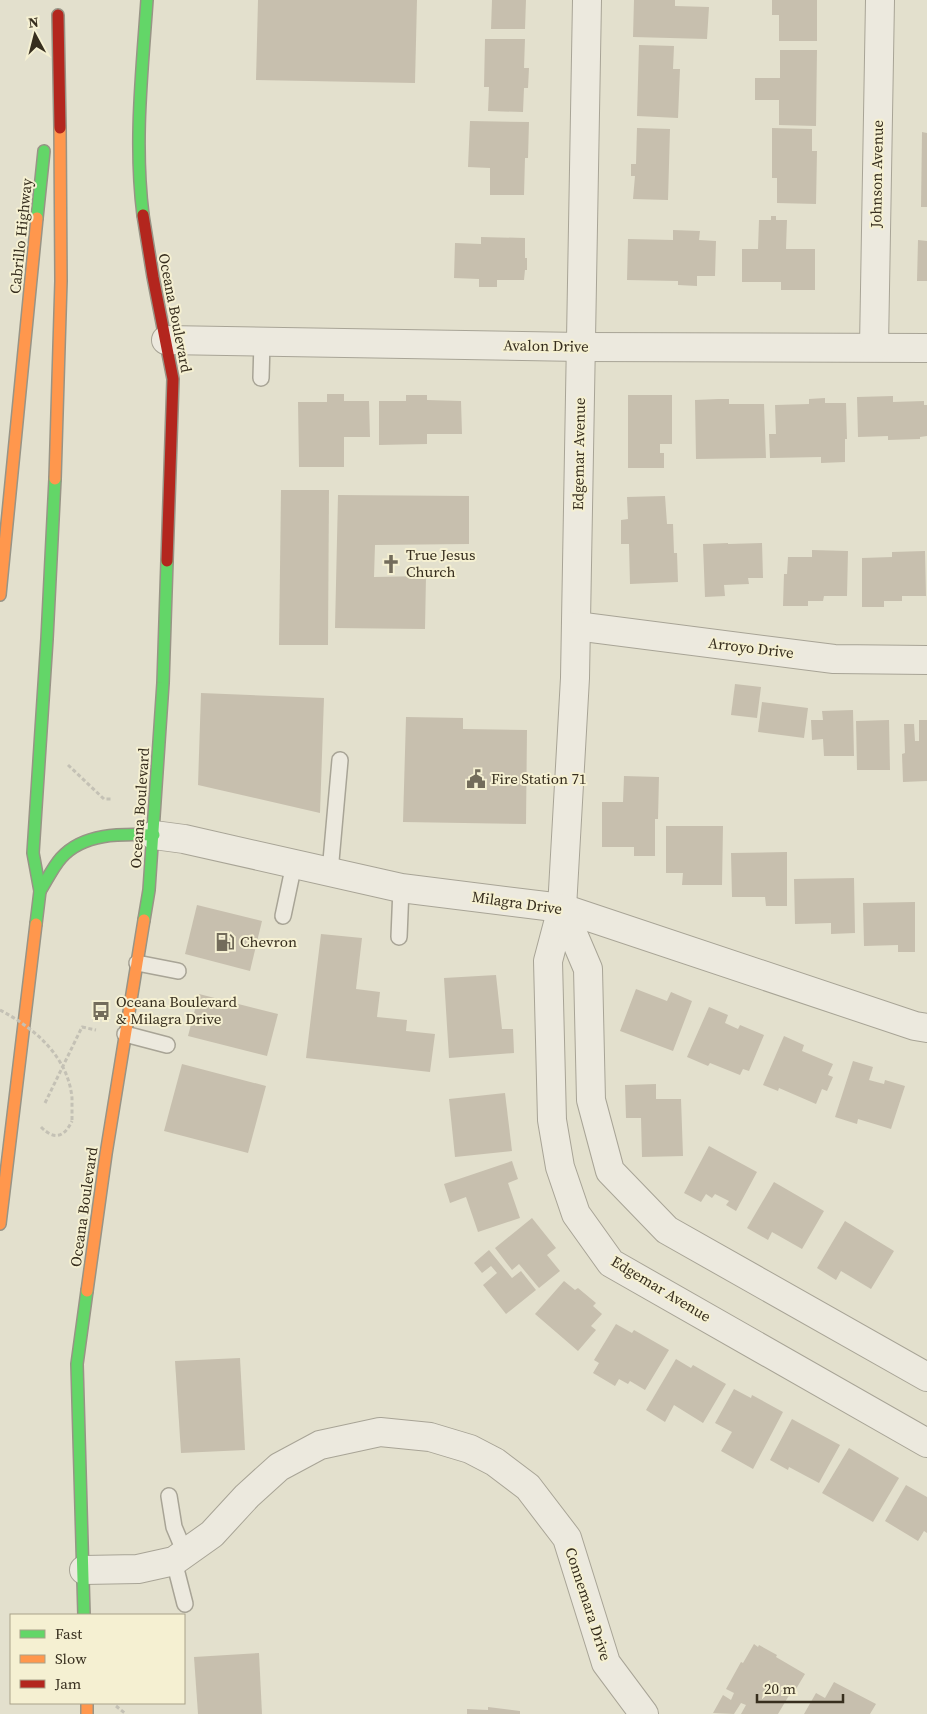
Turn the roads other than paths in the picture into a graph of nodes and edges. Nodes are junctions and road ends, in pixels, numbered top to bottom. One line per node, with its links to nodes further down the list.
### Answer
1 (59, 0): 5 (main road)
2 (147, 0): 8 (main road, Oceana Boulevard)
3 (587, 0): 10 (street, Edgemar Avenue)
4 (880, 0): 11 (street, Johnson Avenue)
5 (58, 15): 6 (main road); 22 (main road)
6 (48, 115)
7 (45, 144): 14 (main road, Cabrillo Highway)
8 (166, 340): 9 (street, Avalon Drive); 18 (main road, Oceana Boulevard)
9 (262, 342): 10 (street, Avalon Drive); 13 (lane)
10 (581, 347): 11 (street, Avalon Drive); 15 (street, Edgemar Avenue)
11 (874, 347): 12 (street, Avalon Drive)
12 (927, 348)
13 (261, 378)
14 (0, 595)
15 (576, 626): 16 (street, Arroyo Drive); 23 (street, Edgemar Avenue)
16 (927, 660)
17 (340, 760): 20 (lane)
18 (154, 835): 19 (street, Milagra Drive); 22 (main road); 26 (main road, Oceana Boulevard)
19 (294, 864): 20 (street, Milagra Drive); 24 (lane)
20 (330, 872): 21 (street, Milagra Drive)
21 (401, 888): 23 (street, Milagra Drive); 25 (lane)
22 (40, 891): 31 (main road)
23 (562, 908): 28 (street, Milagra Drive); 32 (street, Edgemar Avenue); 33 (street, Edgemar Avenue)
24 (283, 916)
25 (399, 937)
26 (137, 963): 27 (lane); 29 (main road, Oceana Boulevard)
27 (178, 971)
28 (927, 1028)
29 (125, 1034): 30 (lane); 36 (main road, Oceana Boulevard)
30 (167, 1045)
31 (0, 1224)
32 (927, 1377)
33 (927, 1443)
34 (168, 1496): 35 (lane)
35 (180, 1557): 36 (street, Connemara Drive); 37 (lane); 39 (street, Connemara Drive)
36 (84, 1570): 38 (main road, Oceana Boulevard)
37 (185, 1604)
38 (84, 1614)
39 (644, 1714)

